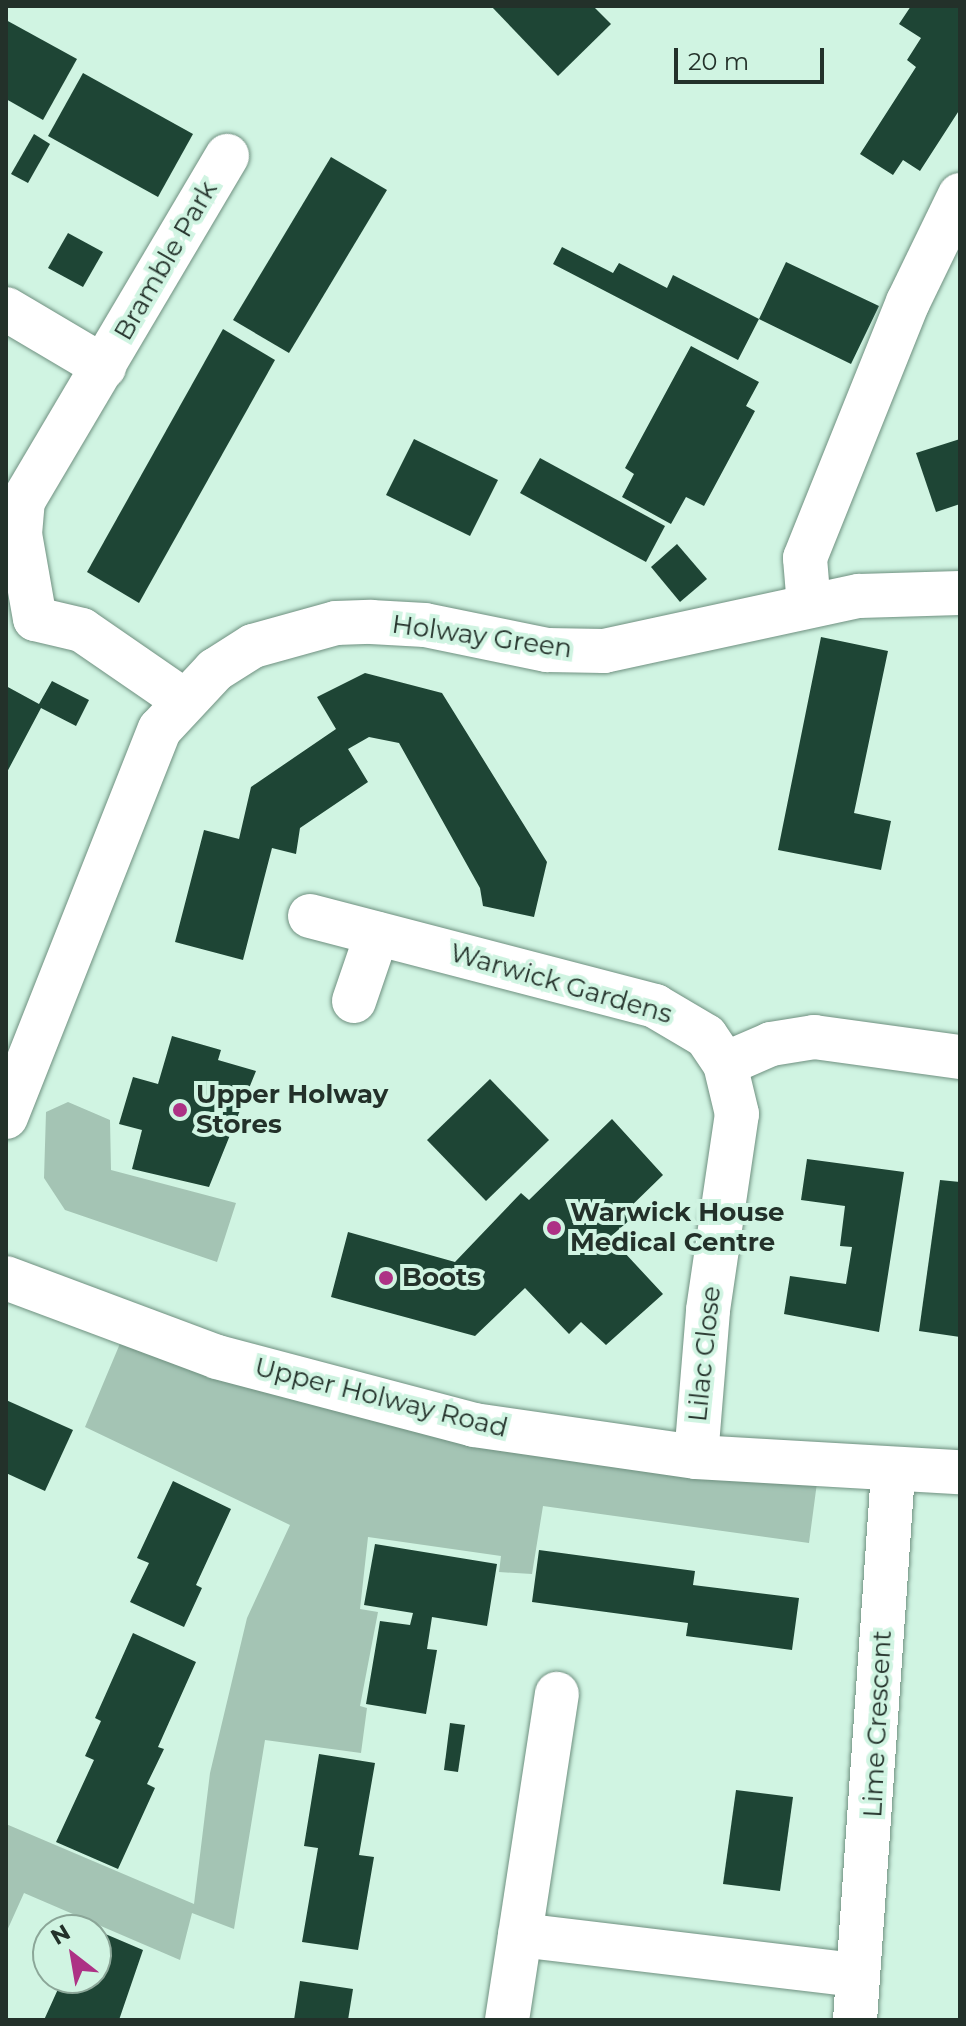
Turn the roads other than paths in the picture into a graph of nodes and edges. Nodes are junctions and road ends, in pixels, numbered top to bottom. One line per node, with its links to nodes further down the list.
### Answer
1 (227, 156): 4 (street, Bramble Park)
2 (960, 195): 6 (street)
3 (6, 309): 4 (street, Bramble Park)
4 (104, 367): 7 (street, Bramble Park)
5 (960, 593): 6 (street, Holway Green)
6 (809, 606): 8 (street, Holway Green)
7 (21, 620): 8 (street, Bramble Park)
8 (182, 699): 14 (street, Holway Green)
9 (310, 916): 10 (street, Warwick Gardens)
10 (377, 934): 11 (street); 13 (street, Warwick Gardens)
11 (354, 1001)
12 (960, 1057): 13 (street)
13 (725, 1064): 16 (street, Lilac Close)
14 (6, 1117)
15 (6, 1278): 16 (street, Upper Holway Road)
16 (696, 1457): 17 (street, Upper Holway Road)
17 (893, 1472): 18 (street, Upper Holway Road); 21 (street, Lime Crescent)
18 (960, 1472)
19 (557, 1694): 20 (street)
20 (520, 1935): 21 (street); 22 (street)
21 (857, 1975): 23 (street, Lime Crescent)
22 (507, 2020)
23 (855, 2020)

